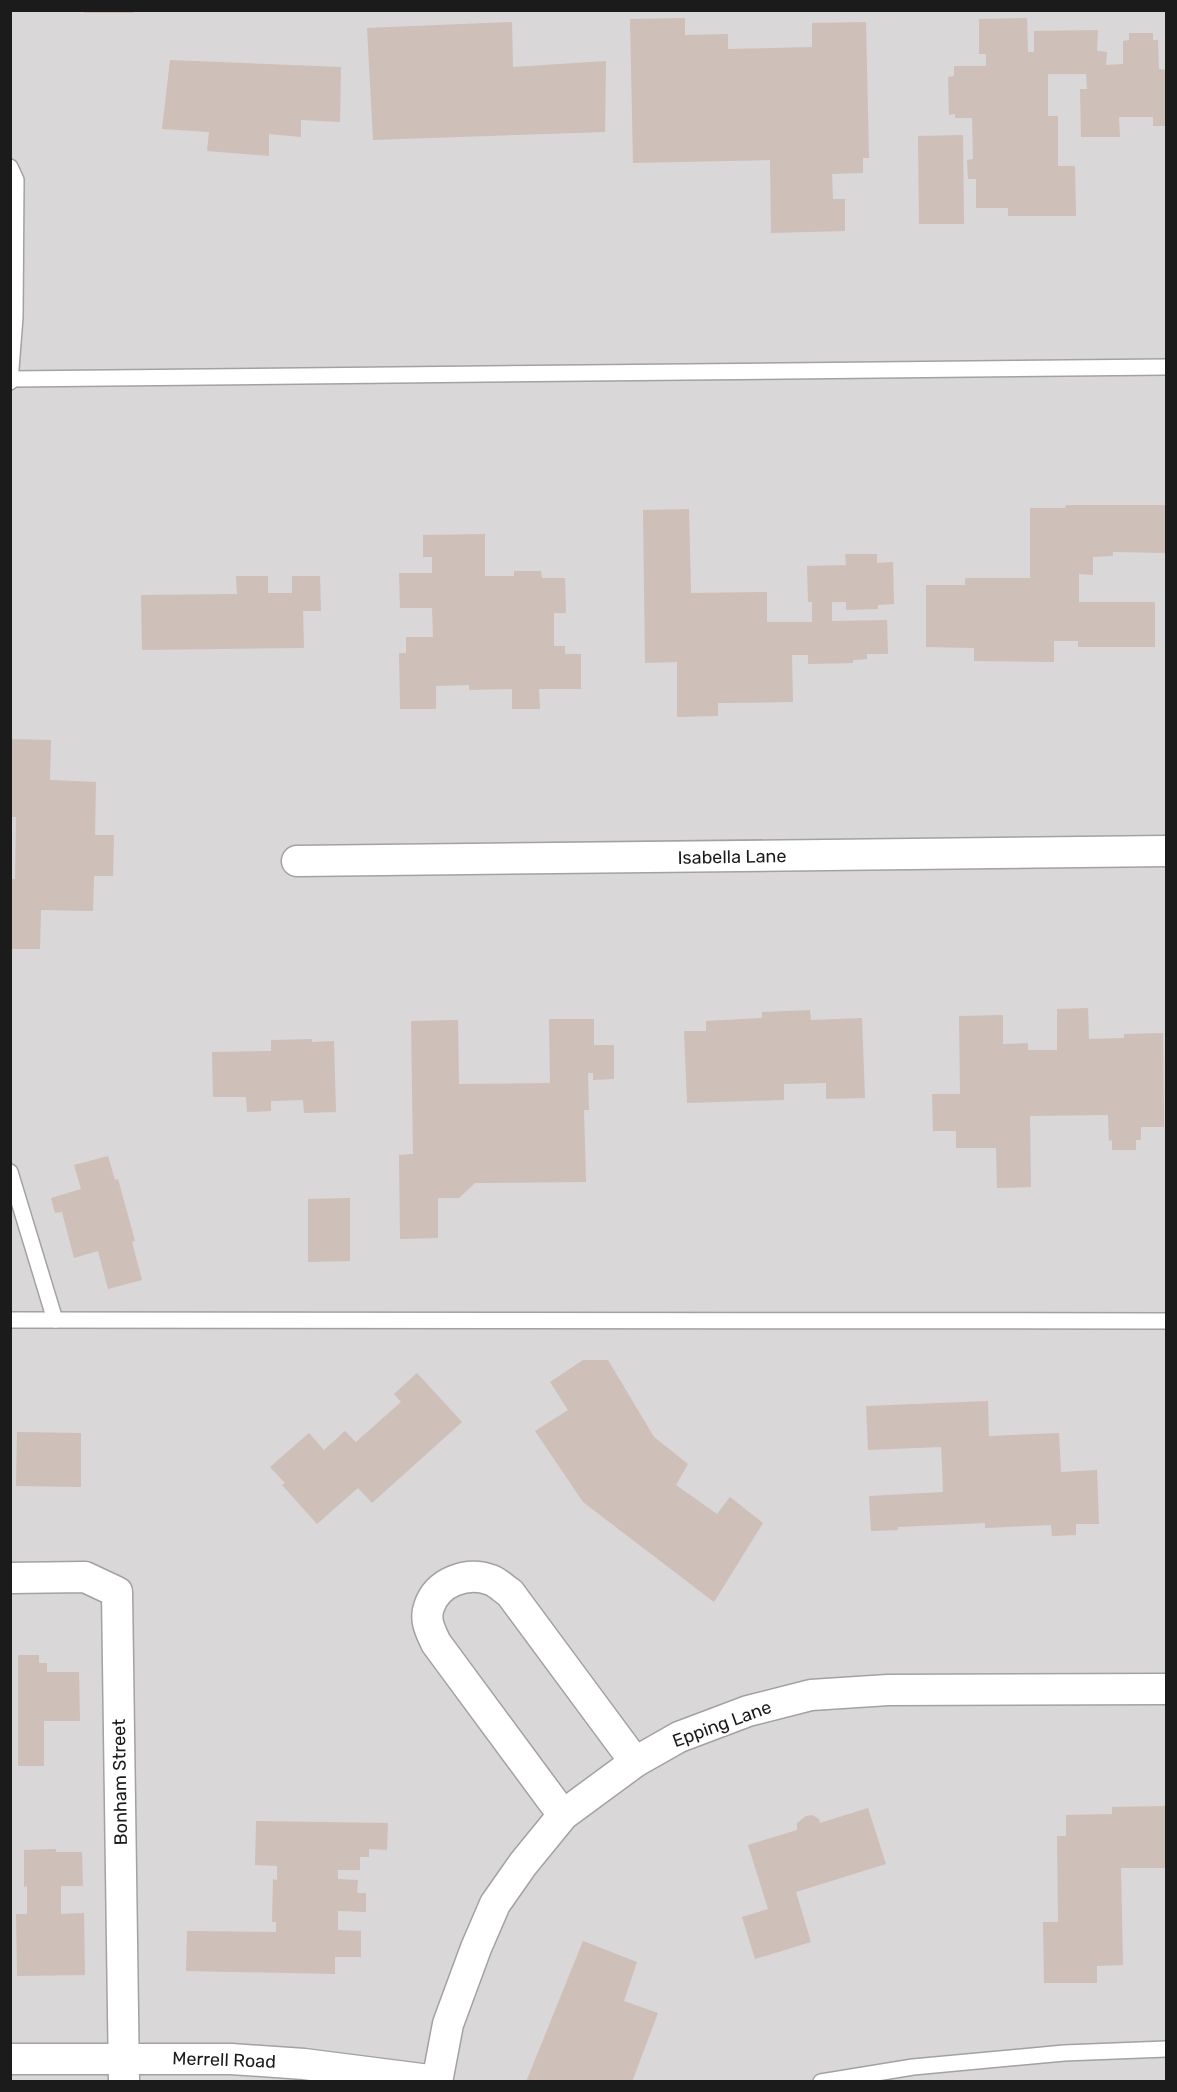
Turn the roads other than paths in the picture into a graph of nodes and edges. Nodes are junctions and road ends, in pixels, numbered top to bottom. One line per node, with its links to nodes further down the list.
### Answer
1 (10, 167): 3 (lane)
2 (1167, 367): 3 (lane)
3 (11, 380)
4 (1167, 851): 5 (street, Isabella Lane)
5 (297, 861)
6 (10, 1172): 8 (lane)
7 (10, 1320): 8 (lane)
8 (55, 1320): 9 (lane)
9 (1167, 1321)
10 (10, 1578): 16 (street, Bonham Street)
11 (1167, 1689): 12 (street, Epping Lane)
12 (635, 1762): 13 (street, Epping Lane); 13 (street)
13 (563, 1815): 17 (street, Epping Lane)
14 (1167, 2049): 18 (lane)
15 (10, 2059): 16 (street, Merrell Road)
16 (123, 2070): 17 (street, Merrell Road)
17 (437, 2081)
18 (821, 2082)

